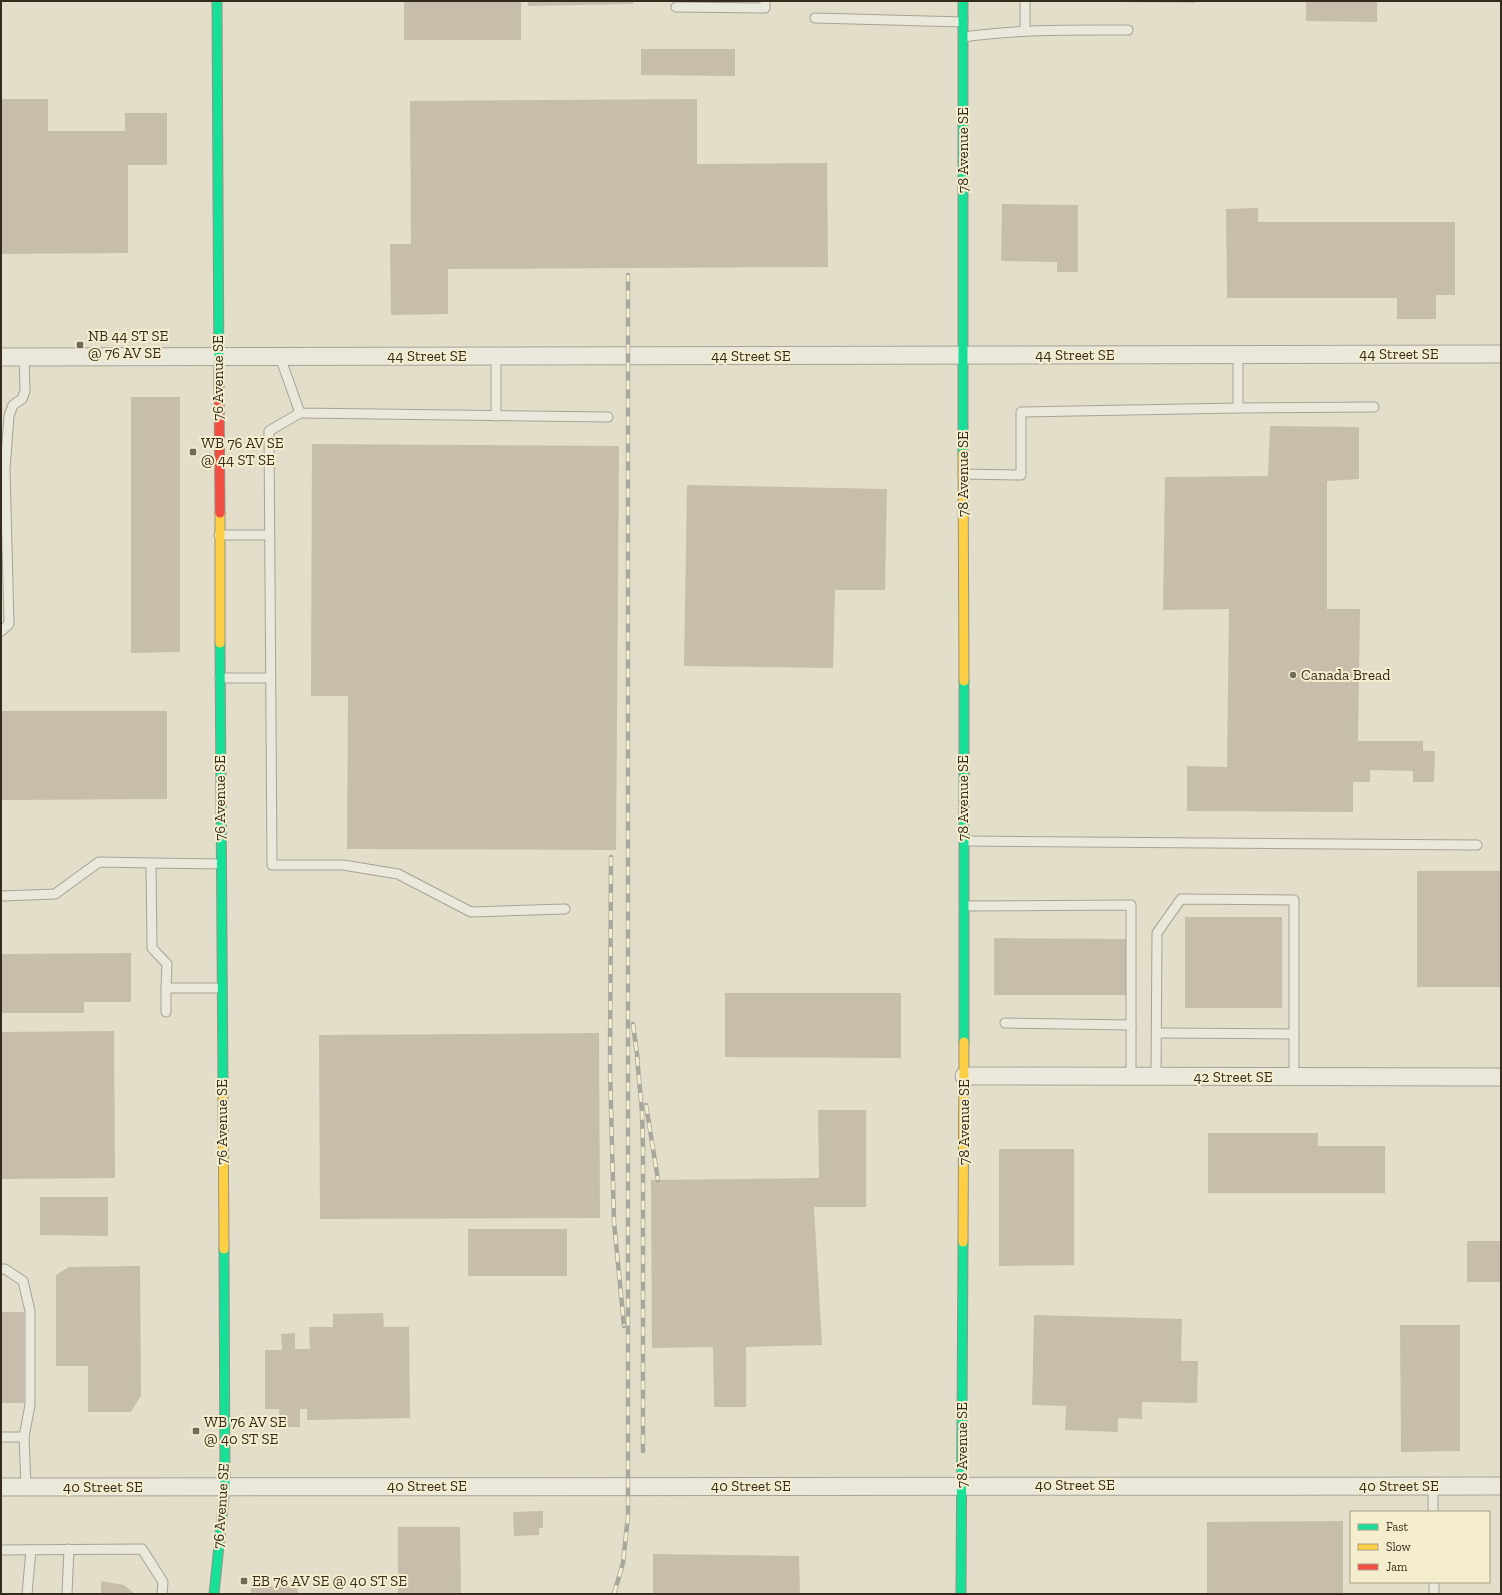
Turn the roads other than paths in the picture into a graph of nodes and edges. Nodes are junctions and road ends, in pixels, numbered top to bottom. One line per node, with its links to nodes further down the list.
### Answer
1 (217, 1): 17 (street, 76 Avenue SE)
2 (765, 1): 5 (lane)
3 (963, 1): 7 (street, 78 Avenue SE)
4 (1025, 1): 8 (lane)
5 (676, 7)
6 (815, 18): 7 (lane)
7 (963, 22): 10 (street, 78 Avenue SE)
8 (1025, 30): 9 (lane); 10 (lane)
9 (1128, 30)
10 (963, 37): 13 (street, 78 Avenue SE)
11 (1238, 354): 12 (street, 44 Street SE); 13 (street, 44 Street SE); 20 (lane)
12 (1501, 354)
13 (963, 355): 14 (street, 44 Street SE); 24 (street, 78 Avenue SE)
14 (496, 356): 18 (street, 44 Street SE); 22 (lane)
15 (1, 357): 16 (street, 44 Street SE)
16 (24, 357): 17 (street, 44 Street SE); 27 (lane)
17 (218, 357): 18 (street, 44 Street SE); 25 (street, 76 Avenue SE)
18 (280, 357): 21 (lane)
19 (1374, 407): 20 (lane)
20 (1238, 408): 24 (lane)
21 (300, 413): 22 (lane); 26 (lane)
22 (496, 416): 23 (lane)
23 (608, 417)
24 (963, 474): 30 (street, 78 Avenue SE)
25 (219, 535): 26 (lane); 28 (street, 76 Avenue SE)
26 (269, 535): 29 (lane)
27 (1, 631)
28 (220, 678): 29 (lane); 33 (street, 76 Avenue SE)
29 (270, 678): 36 (lane)
30 (964, 841): 31 (lane); 35 (street, 78 Avenue SE)
31 (1477, 845)
32 (151, 863): 33 (lane); 34 (lane); 37 (lane)
33 (221, 864): 38 (street, 76 Avenue SE)
34 (1, 896)
35 (964, 906): 41 (lane); 44 (street, 78 Avenue SE)
36 (565, 909)
37 (166, 988): 38 (lane); 39 (lane)
38 (222, 988): 57 (street, 76 Avenue SE)
39 (166, 1012)
40 (1005, 1023): 41 (lane)
41 (1131, 1025): 45 (lane)
42 (1157, 1033): 43 (lane); 43 (lane); 46 (lane)
43 (1294, 1034): 47 (lane)
44 (964, 1076): 45 (street, 42 Street SE); 52 (street, 78 Avenue SE)
45 (1131, 1076): 46 (street, 42 Street SE)
46 (1156, 1076): 47 (street, 42 Street SE)
47 (1294, 1077): 48 (street, 42 Street SE)
48 (1501, 1077)
49 (1, 1269): 51 (lane)
50 (1, 1437): 51 (lane)
51 (24, 1437): 56 (lane)
52 (961, 1485): 53 (street, 40 Street SE); 57 (street, 40 Street SE); 67 (street, 78 Avenue SE)
53 (1433, 1486): 54 (street, 40 Street SE); 58 (lane)
54 (1501, 1486)
55 (1, 1487): 56 (street, 40 Street SE)
56 (26, 1487): 57 (street, 40 Street SE)
57 (224, 1487): 66 (street, 76 Avenue SE)
58 (1433, 1511)
59 (69, 1549): 61 (lane); 64 (lane); 65 (lane)
60 (1, 1550): 61 (lane)
61 (31, 1550): 63 (lane)
62 (1434, 1583): 68 (lane)
63 (27, 1594)
64 (67, 1594)
65 (162, 1594)
66 (214, 1594)
67 (962, 1594)
68 (1434, 1594)

